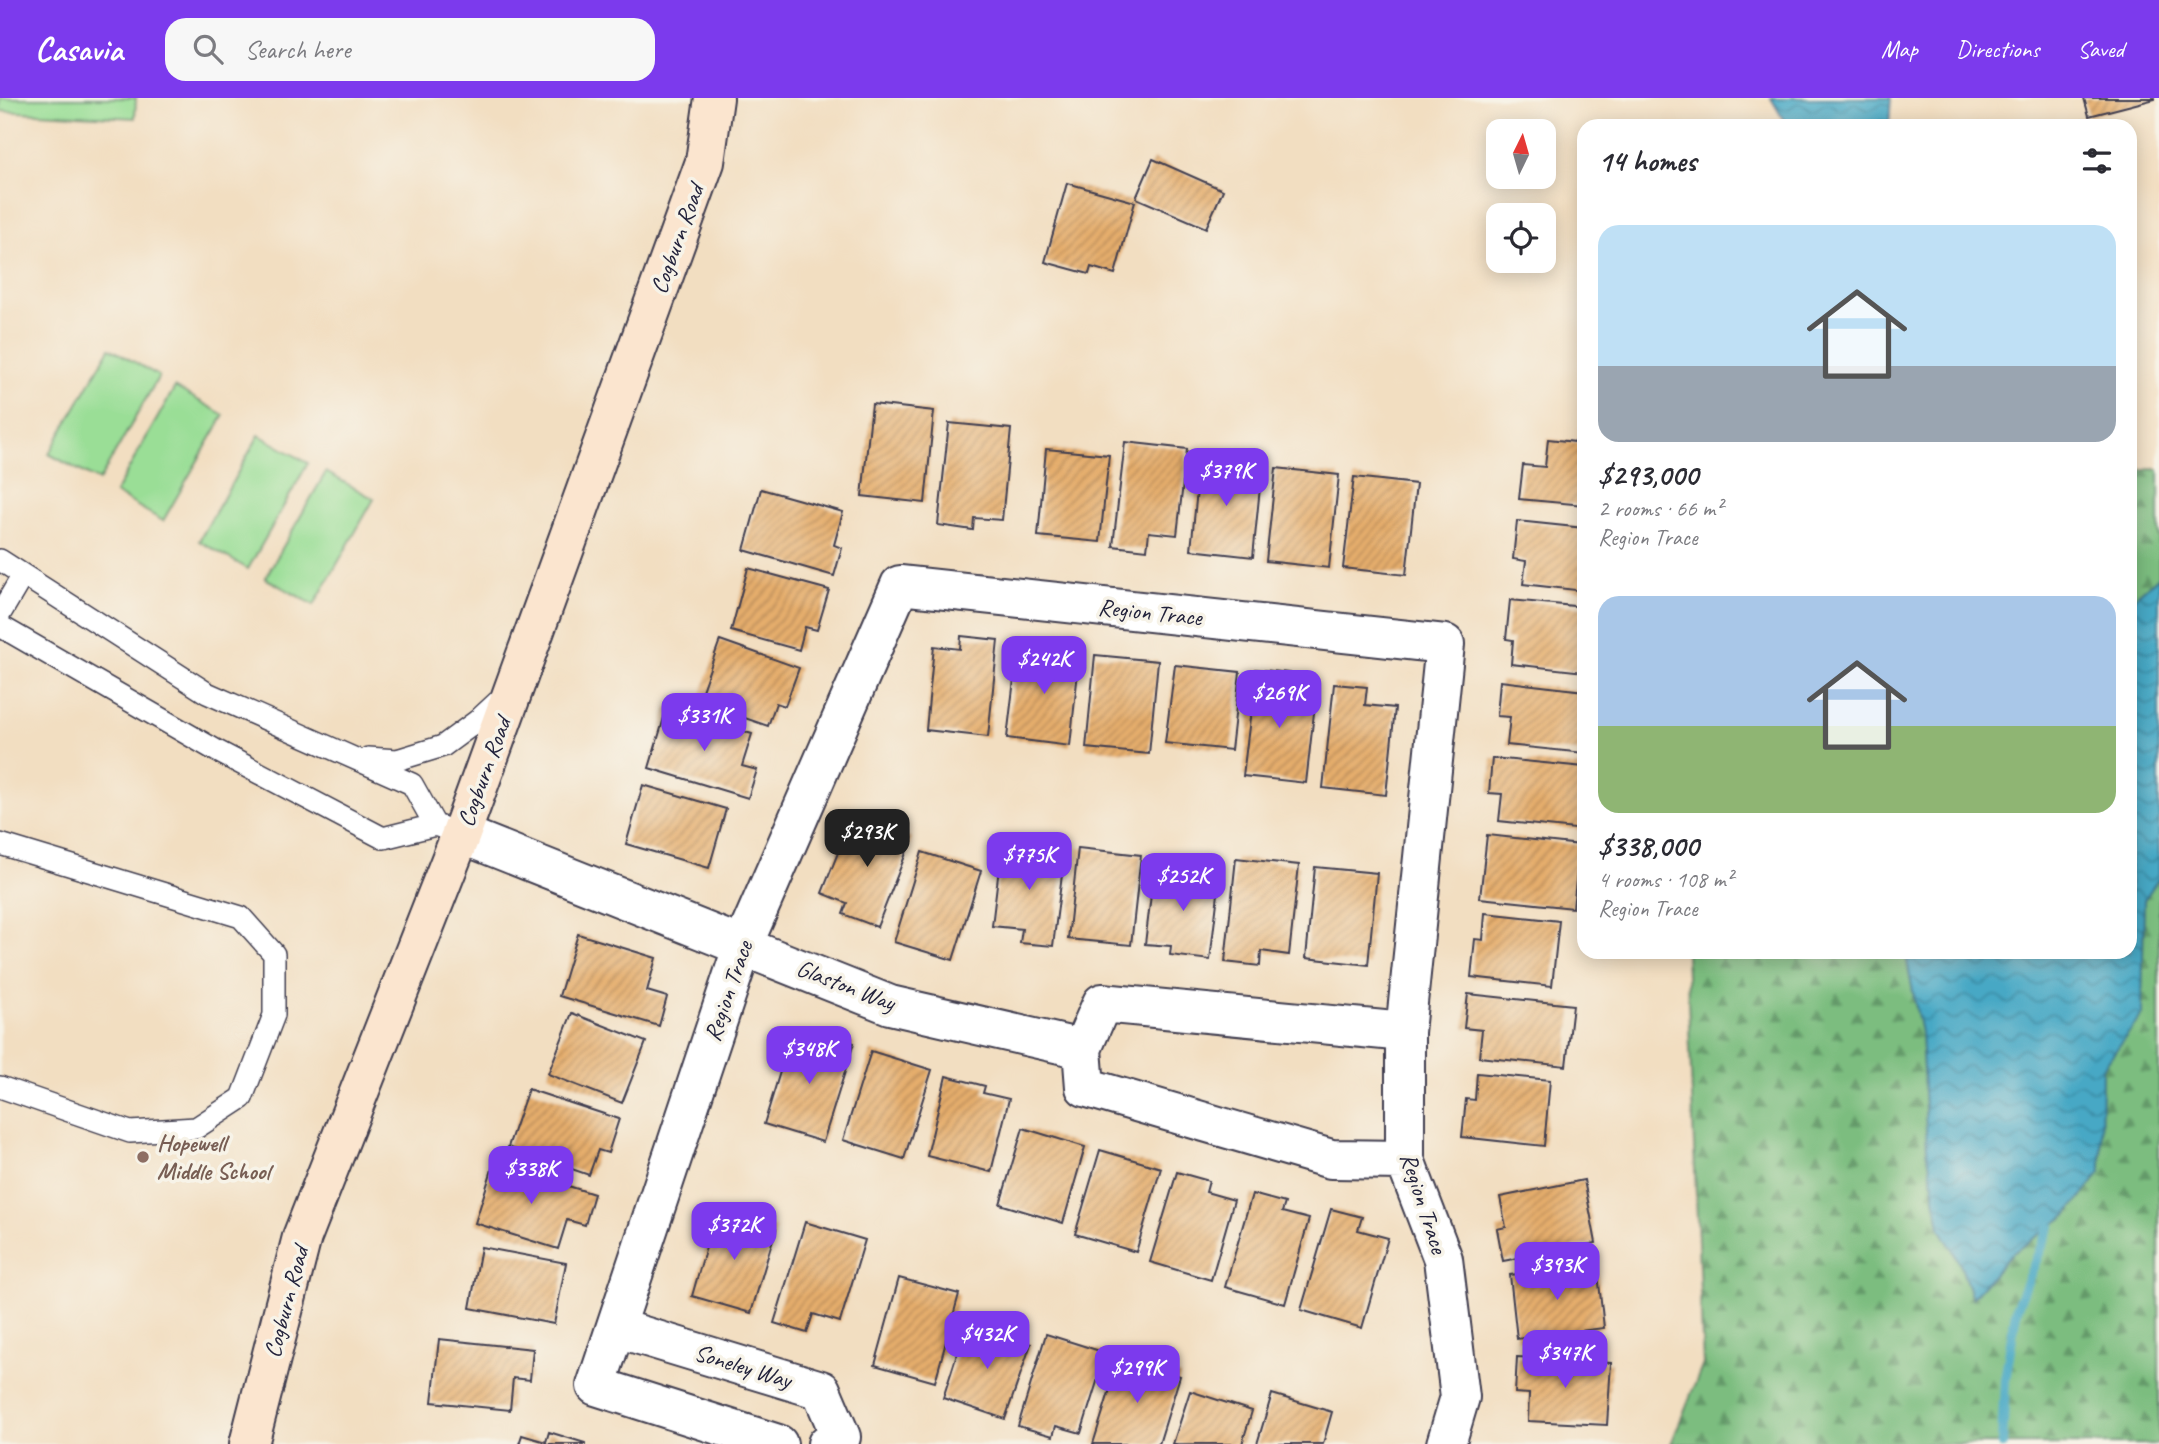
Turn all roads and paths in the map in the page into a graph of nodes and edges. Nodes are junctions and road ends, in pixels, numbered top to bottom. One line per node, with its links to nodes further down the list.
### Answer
1 (714, 98): 6 (street, Cogburn Road)
2 (0, 560): 3 (lane)
3 (23, 575): 4 (lane); 7 (lane)
4 (0, 614)
5 (0, 626): 8 (lane)
6 (515, 684): 7 (lane); 8 (street, Cogburn Road)
7 (354, 758): 8 (lane)
8 (448, 830): 10 (street, Glaston Way); 17 (street, Cogburn Road)
9 (0, 844): 13 (lane)
10 (743, 945): 11 (street, Region Trace); 12 (street, Glaston Way); 15 (street, Region Trace)
11 (1405, 1032): 12 (street); 14 (street, Region Trace)
12 (1082, 1049): 14 (street)
13 (0, 1087)
14 (1405, 1160): 19 (street, Region Trace)
15 (617, 1328): 16 (street, Soneley Way); 18 (street, Region Trace)
16 (844, 1442)
17 (249, 1444)
18 (778, 1444)
19 (1446, 1444)

